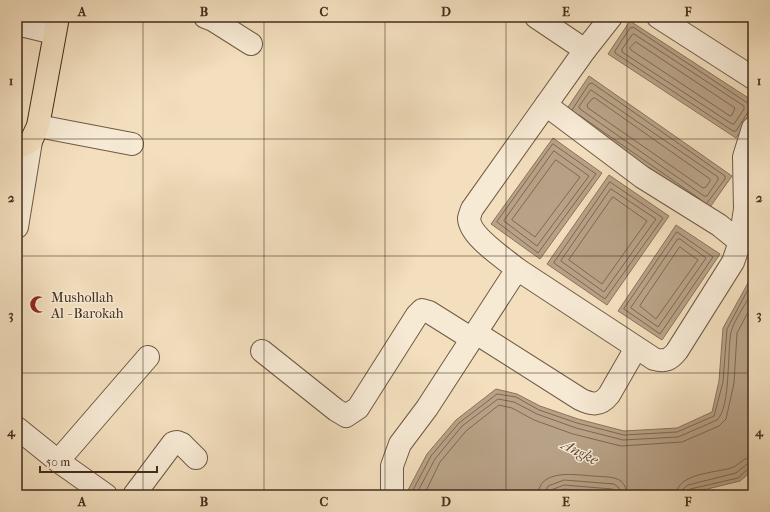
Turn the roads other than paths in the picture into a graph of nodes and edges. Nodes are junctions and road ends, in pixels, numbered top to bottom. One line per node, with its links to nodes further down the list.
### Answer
1 (205, 17): 7 (street)
2 (536, 17): 8 (street)
3 (611, 17): 8 (street)
4 (658, 17): 9 (street)
5 (17, 24): 6 (street)
6 (56, 25): 12 (main road)
7 (251, 44)
8 (585, 50): 10 (street)
9 (753, 78)
10 (546, 105): 15 (street); 16 (street)
11 (753, 128): 15 (street)
12 (29, 139): 13 (street); 14 (street)
13 (132, 144)
14 (17, 226)
15 (740, 242): 18 (street)
16 (516, 269): 17 (street); 18 (street)
17 (474, 336): 18 (street); 19 (street); 26 (street)
18 (636, 348)
19 (262, 350)
20 (148, 357): 23 (street)
21 (17, 428): 23 (street)
22 (196, 458): 25 (street)
23 (58, 461): 24 (street)
24 (106, 495)
25 (134, 495)
26 (392, 495)

